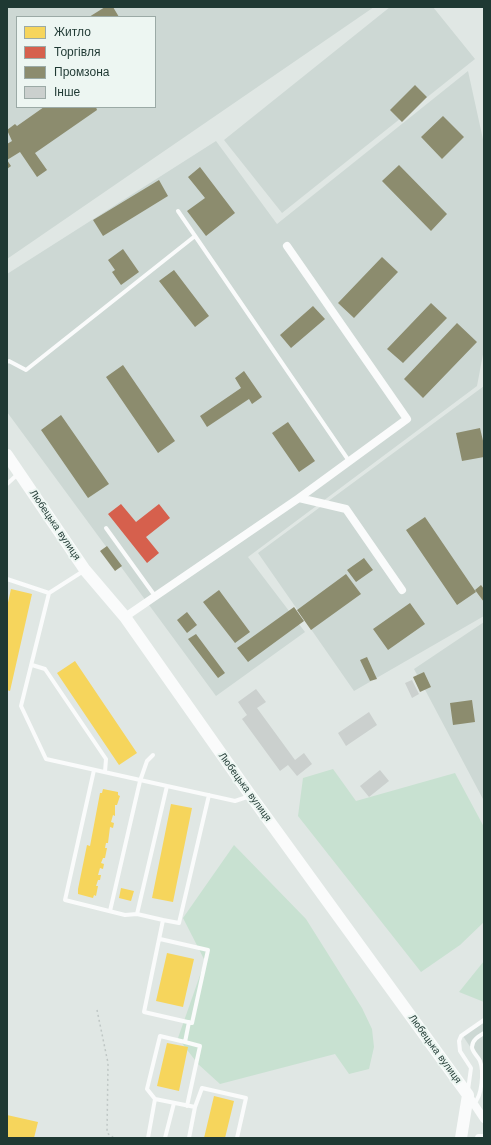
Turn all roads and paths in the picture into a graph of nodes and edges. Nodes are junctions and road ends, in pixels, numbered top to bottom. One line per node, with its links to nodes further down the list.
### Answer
1 (178, 211): 2 (lane)
2 (195, 236): 4 (lane); 6 (lane)
3 (287, 246): 6 (street)
4 (7, 362)
5 (7, 455): 7 (main road, Любецька вулиця)
6 (349, 461): 9 (street)
7 (20, 473): 8 (lane); 11 (main road, Любецька вулиця)
8 (7, 484)
9 (299, 498): 13 (street); 15 (street)
10 (106, 528): 15 (lane)
11 (85, 570): 14 (lane); 16 (main road, Любецька вулиця)
12 (7, 579): 14 (lane)
13 (402, 590)
14 (49, 593): 17 (lane)
15 (155, 596): 16 (street)
16 (125, 617): 24 (main road, Любецька вулиця)
17 (32, 665): 19 (lane); 20 (lane)
18 (153, 755): 21 (lane)
19 (94, 770): 20 (lane); 25 (lane)
20 (105, 772): 21 (lane)
21 (140, 781): 22 (lane); 25 (lane)
22 (167, 786): 23 (lane); 26 (lane)
23 (209, 795): 24 (lane); 27 (lane)
24 (251, 796): 35 (main road, Любецька вулиця)
25 (110, 911): 26 (lane)
26 (137, 914): 27 (lane)
27 (163, 920): 28 (lane)
28 (160, 939): 31 (lane); 31 (lane)
29 (97, 1010): 40 (path)
30 (484, 1020): 35 (lane)
31 (189, 1022): 33 (lane)
32 (484, 1033): 35 (lane)
33 (185, 1042): 34 (lane); 37 (lane)
34 (155, 1099): 36 (lane); 41 (lane)
35 (471, 1099): 39 (street, Любецька вулиця); 45 (main road)
36 (174, 1103): 37 (lane); 42 (lane)
37 (187, 1106): 38 (lane)
38 (195, 1107): 43 (lane); 44 (lane)
39 (484, 1119)
40 (114, 1138)
41 (148, 1138)
42 (165, 1138)
43 (189, 1138)
44 (237, 1138)
45 (461, 1138)
46 (478, 1138): 47 (street)
47 (484, 1138)

